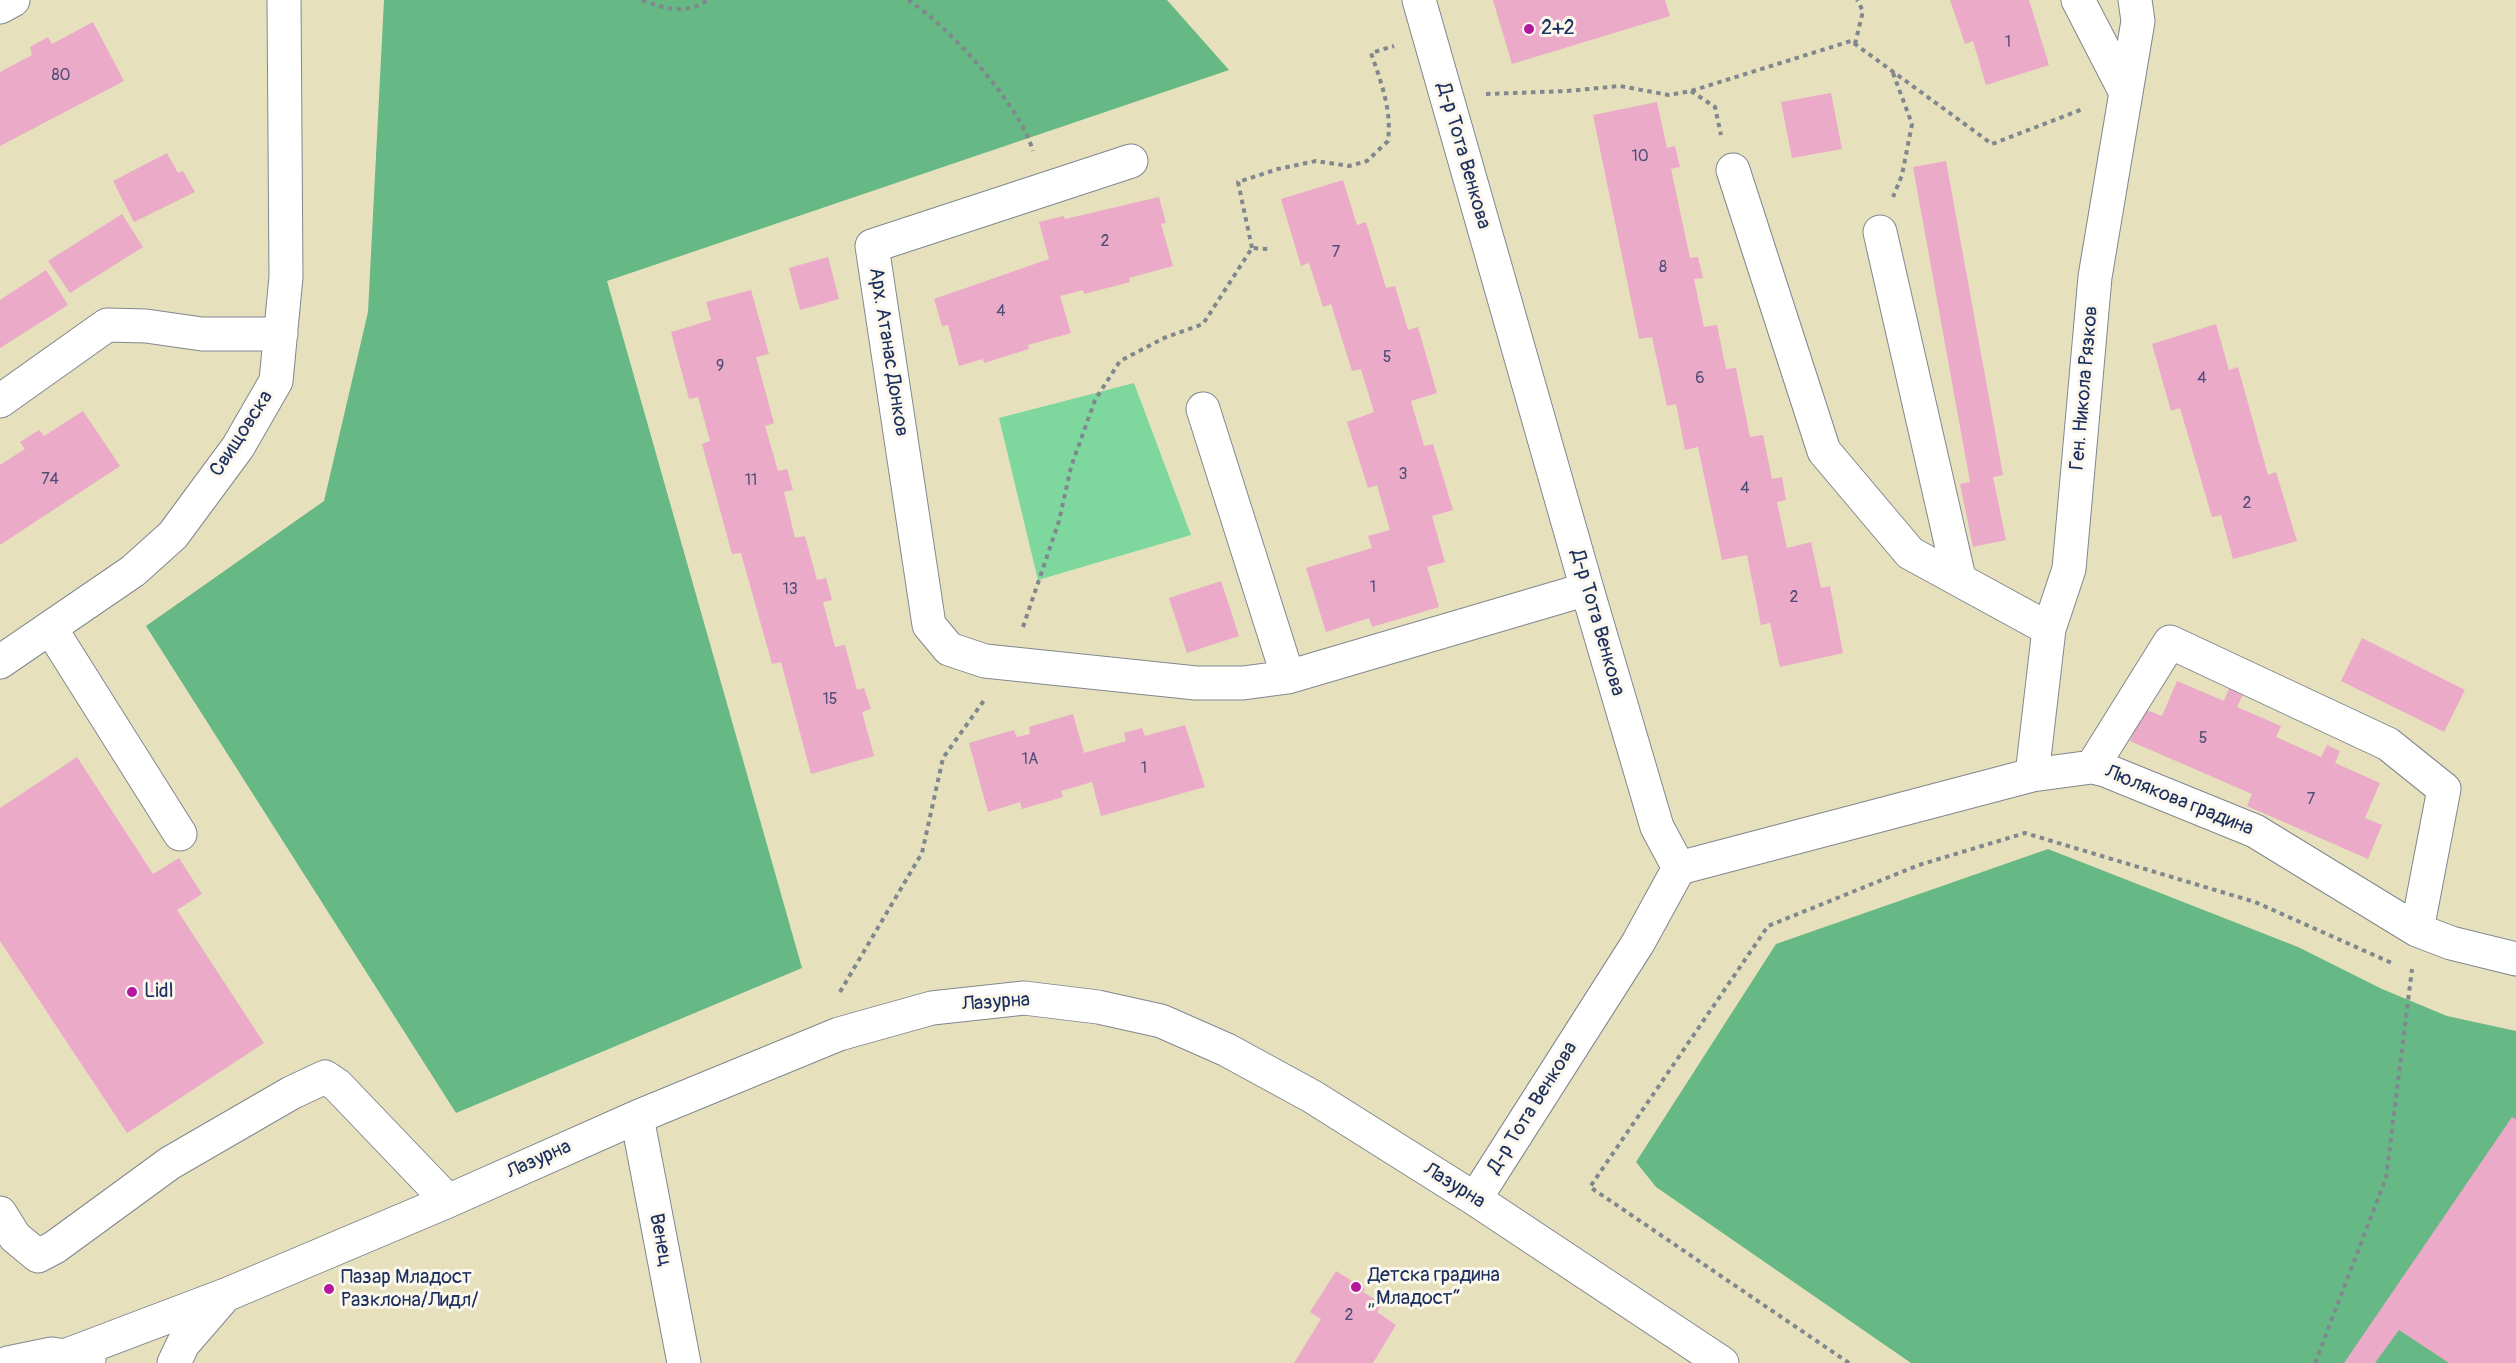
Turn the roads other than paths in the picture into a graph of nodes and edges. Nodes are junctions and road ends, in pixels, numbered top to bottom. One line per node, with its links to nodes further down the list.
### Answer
1 (13, 0): 5 (street)
2 (284, 0): 11 (street, Свищовска)
3 (1419, 0): 15 (street, Д-р Тота Венкова)
4 (2078, 0): 7 (street)
5 (0, 7)
6 (2142, 7): 7 (street, Ген. Никола Рязков)
7 (2126, 93): 17 (street, Ген. Никола Рязков)
8 (1131, 161): 19 (street, Арх. Атанас Донков)
9 (1733, 170): 14 (street)
10 (1880, 232): 14 (street)
11 (281, 334): 12 (street); 16 (street, Свищовска)
12 (0, 401)
13 (1203, 409): 19 (street)
14 (1959, 578): 17 (street)
15 (1587, 589): 19 (street); 23 (street, Д-р Тота Венкова)
16 (51, 629): 18 (street, Свищовска); 22 (street)
17 (2049, 629): 21 (street, Ген. Никола Рязков)
18 (0, 662)
19 (1288, 677)
20 (2092, 767): 21 (street, Люлякова градина); 24 (street, Люлякова градина); 24 (street)
21 (2032, 775): 23 (street, Люлякова градина)
22 (180, 834)
23 (1679, 868): 27 (street, Д-р Тота Венкова)
24 (2417, 930): 25 (street, Люлякова градина)
25 (2516, 959)
26 (637, 1117): 27 (street, Лазурна); 28 (street, Лазурна); 35 (street, Венец)
27 (1475, 1199): 36 (street, Лазурна)
28 (448, 1201): 29 (street); 30 (street, Лазурна)
29 (0, 1212)
30 (228, 1294): 32 (street, Лазурна); 34 (street, Лазурна)
31 (0, 1359): 33 (street)
32 (82, 1359): 33 (street)
33 (9, 1363)
34 (174, 1363)
35 (684, 1363)
36 (1722, 1363)

